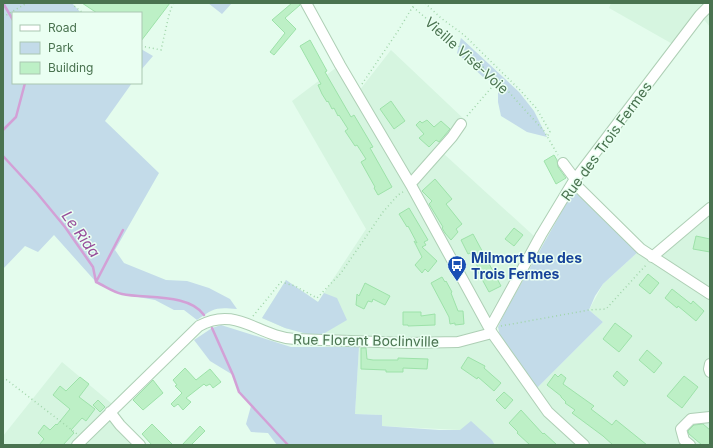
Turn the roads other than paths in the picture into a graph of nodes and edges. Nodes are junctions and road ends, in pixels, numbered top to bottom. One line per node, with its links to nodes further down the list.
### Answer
1 (306, 3): 6 (street)
2 (710, 5): 5 (street, Rue des Trois Fermes)
3 (461, 124): 6 (street)
4 (562, 163): 5 (street)
5 (574, 181): 8 (street); 10 (street, Rue des Trois Fermes)
6 (411, 185): 10 (street)
7 (710, 208): 8 (street)
8 (652, 257): 9 (street)
9 (710, 294)
10 (491, 331): 13 (street, Rue Florent Boclinville); 17 (street)
11 (710, 364): 12 (street)
12 (710, 372)
13 (110, 412): 15 (street, Rue Florent Boclinville); 16 (street)
14 (710, 417): 18 (street)
15 (80, 442)
16 (140, 445)
17 (584, 445)
18 (690, 445)

